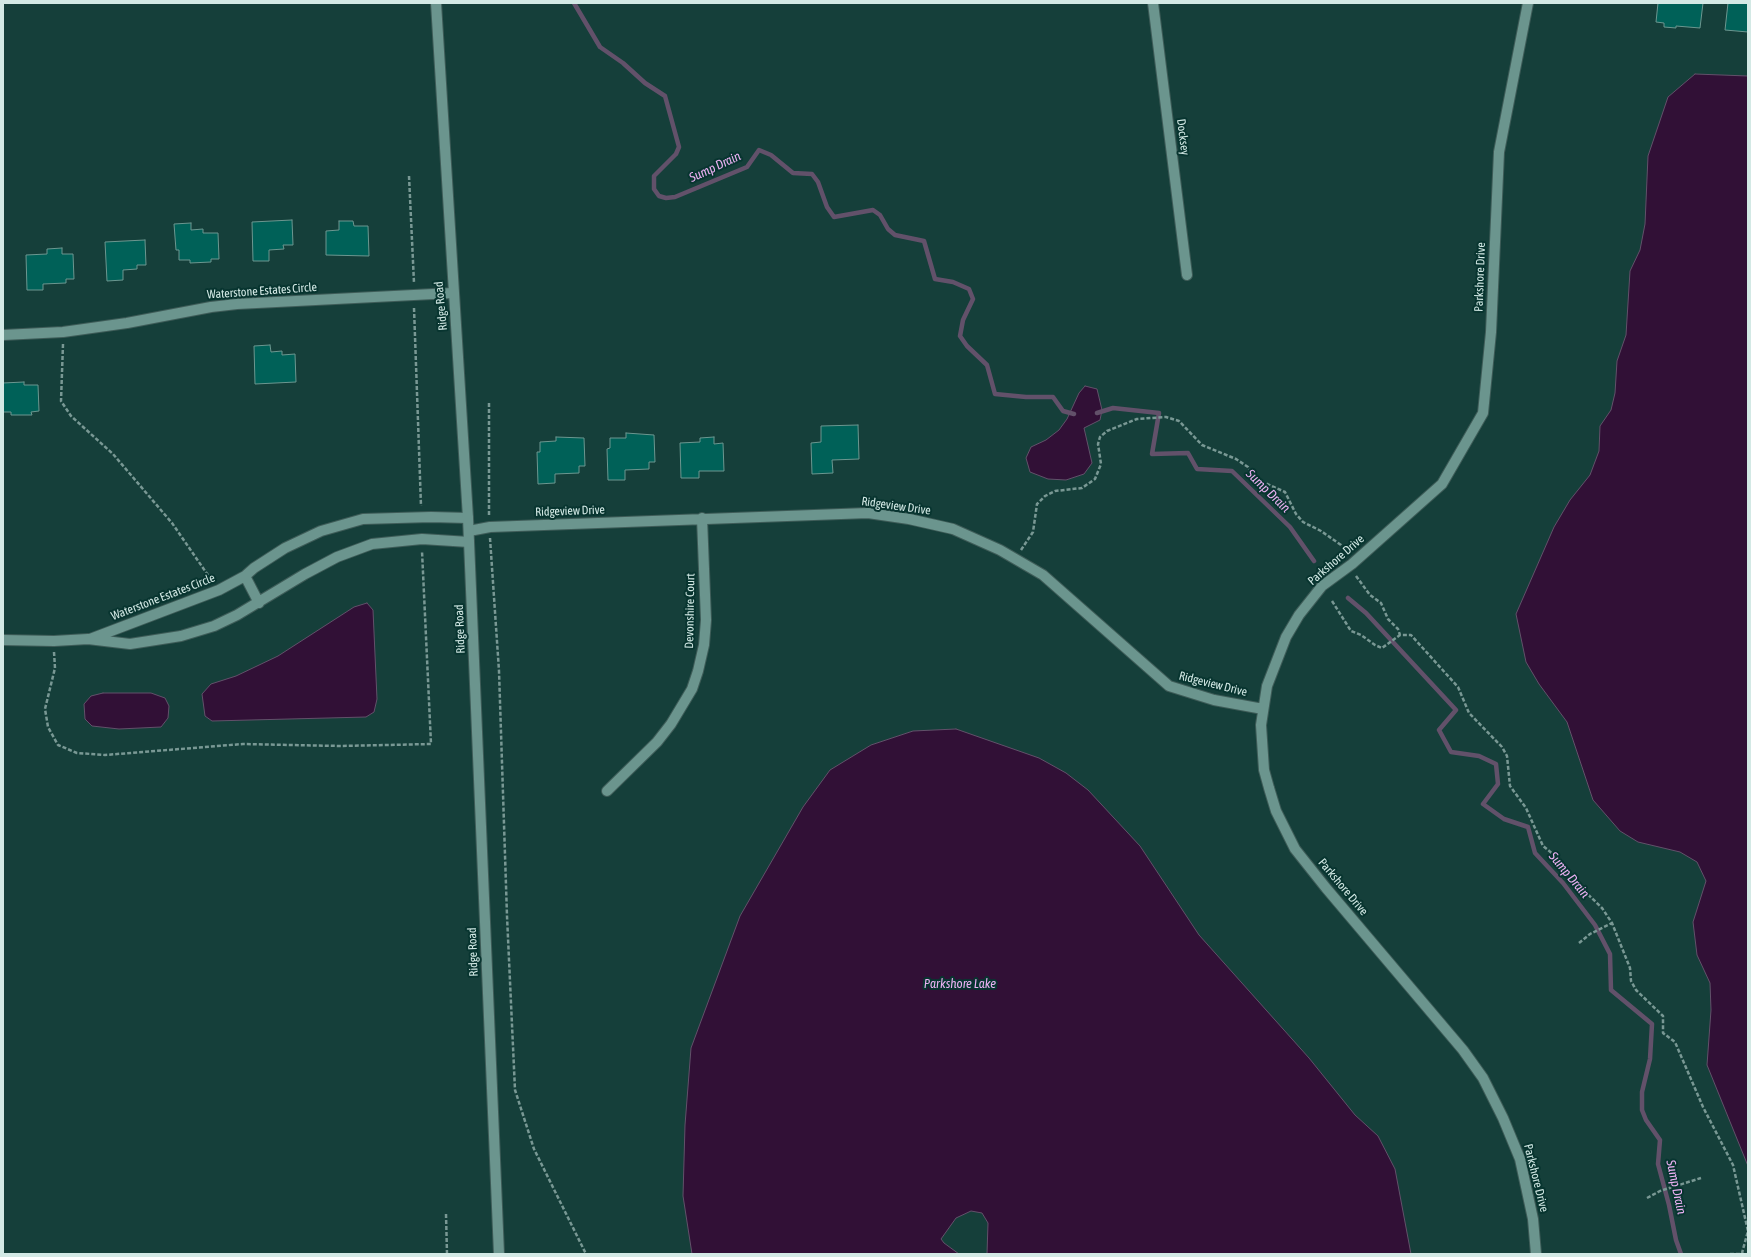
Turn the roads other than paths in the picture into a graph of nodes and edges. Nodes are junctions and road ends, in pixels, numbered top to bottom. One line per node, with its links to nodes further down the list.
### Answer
1 (436, 3): 5 (street, Ridge Road)
2 (1153, 3): 4 (street, Docksey)
3 (1528, 3): 15 (street, Parkshore Drive)
4 (1187, 275)
5 (453, 293): 6 (street, Waterstone Estates Circle); 7 (street, Ridge Road)
6 (3, 334)
7 (468, 518): 9 (street, Ridge Road); 11 (street, Waterstone Estates Circle)
8 (702, 518): 9 (street, Ridgeview Drive); 15 (street, Ridgeview Drive); 16 (street, Devonshire Court)
9 (469, 531): 10 (street, Ridge Road)
10 (469, 542): 12 (street, Waterstone Estates Circle); 17 (street, Ridge Road)
11 (245, 576): 12 (street); 13 (street, Waterstone Estates Circle)
12 (260, 603): 13 (street, Waterstone Estates Circle)
13 (88, 639): 14 (street, Waterstone Estates Circle)
14 (3, 640)
15 (1263, 709): 18 (street, Parkshore Drive)
16 (607, 791)
17 (499, 1254)
18 (1536, 1254)

